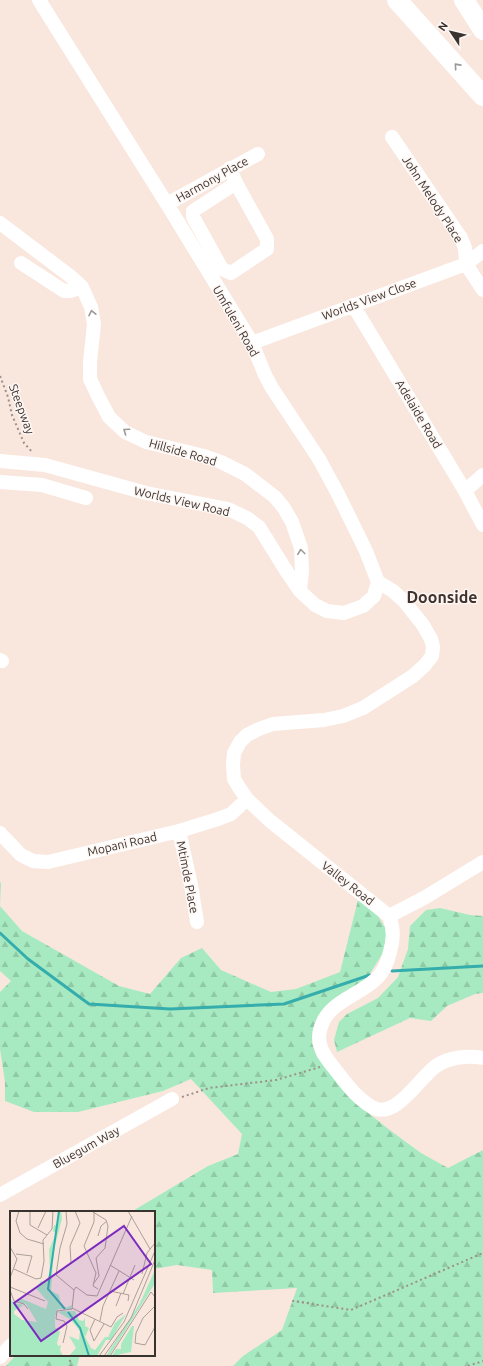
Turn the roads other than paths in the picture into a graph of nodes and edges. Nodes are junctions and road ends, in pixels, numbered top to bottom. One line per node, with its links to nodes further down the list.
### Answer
1 (39, 0): 10 (street, Umfuleni Road)
2 (397, 0): 5 (highway, one-way to 2)
3 (464, 0): 4 (highway)
4 (483, 30)
5 (483, 96)
6 (392, 137): 14 (street, John Melody Place)
7 (258, 154): 8 (street, Harmony Place)
8 (230, 168): 9 (street); 10 (street, Harmony Place)
9 (236, 183): 9 (street)
10 (167, 204): 18 (street, Umfuleni Road)
11 (0, 223): 15 (street, Hillside Road)
12 (483, 251): 14 (street, Worlds View Close)
13 (22, 263): 15 (street)
14 (466, 264): 16 (street); 17 (street, Worlds View Close)
15 (82, 287): 28 (street, Hillside Road, one-way to 15)
16 (483, 290)
17 (353, 305): 18 (street, Worlds View Close); 24 (street, Adelaide Road)
18 (252, 343): 27 (street, Umfuleni Road)
19 (0, 461): 20 (street, Worlds View Road)
20 (45, 465): 23 (street); 28 (street, Worlds View Road)
21 (483, 475): 24 (street)
22 (0, 482): 23 (street)
23 (42, 485): 25 (street)
24 (465, 491): 26 (street, Adelaide Road)
25 (86, 498)
26 (483, 525)
27 (378, 582): 28 (street, Worlds View Road); 29 (street, Valley Road)
28 (300, 591)
29 (247, 799): 30 (street, Mopani Road); 33 (street, Valley Road)
30 (179, 831): 31 (street, Mopani Road); 34 (street, Mtimde Place)
31 (0, 833)
32 (483, 862): 33 (street)
33 (389, 916): 35 (street)
34 (197, 922)
35 (483, 1058)
36 (172, 1100): 37 (street, Bluegum Way)
37 (0, 1195)
38 (10, 1346): 39 (street)
39 (0, 1357)

